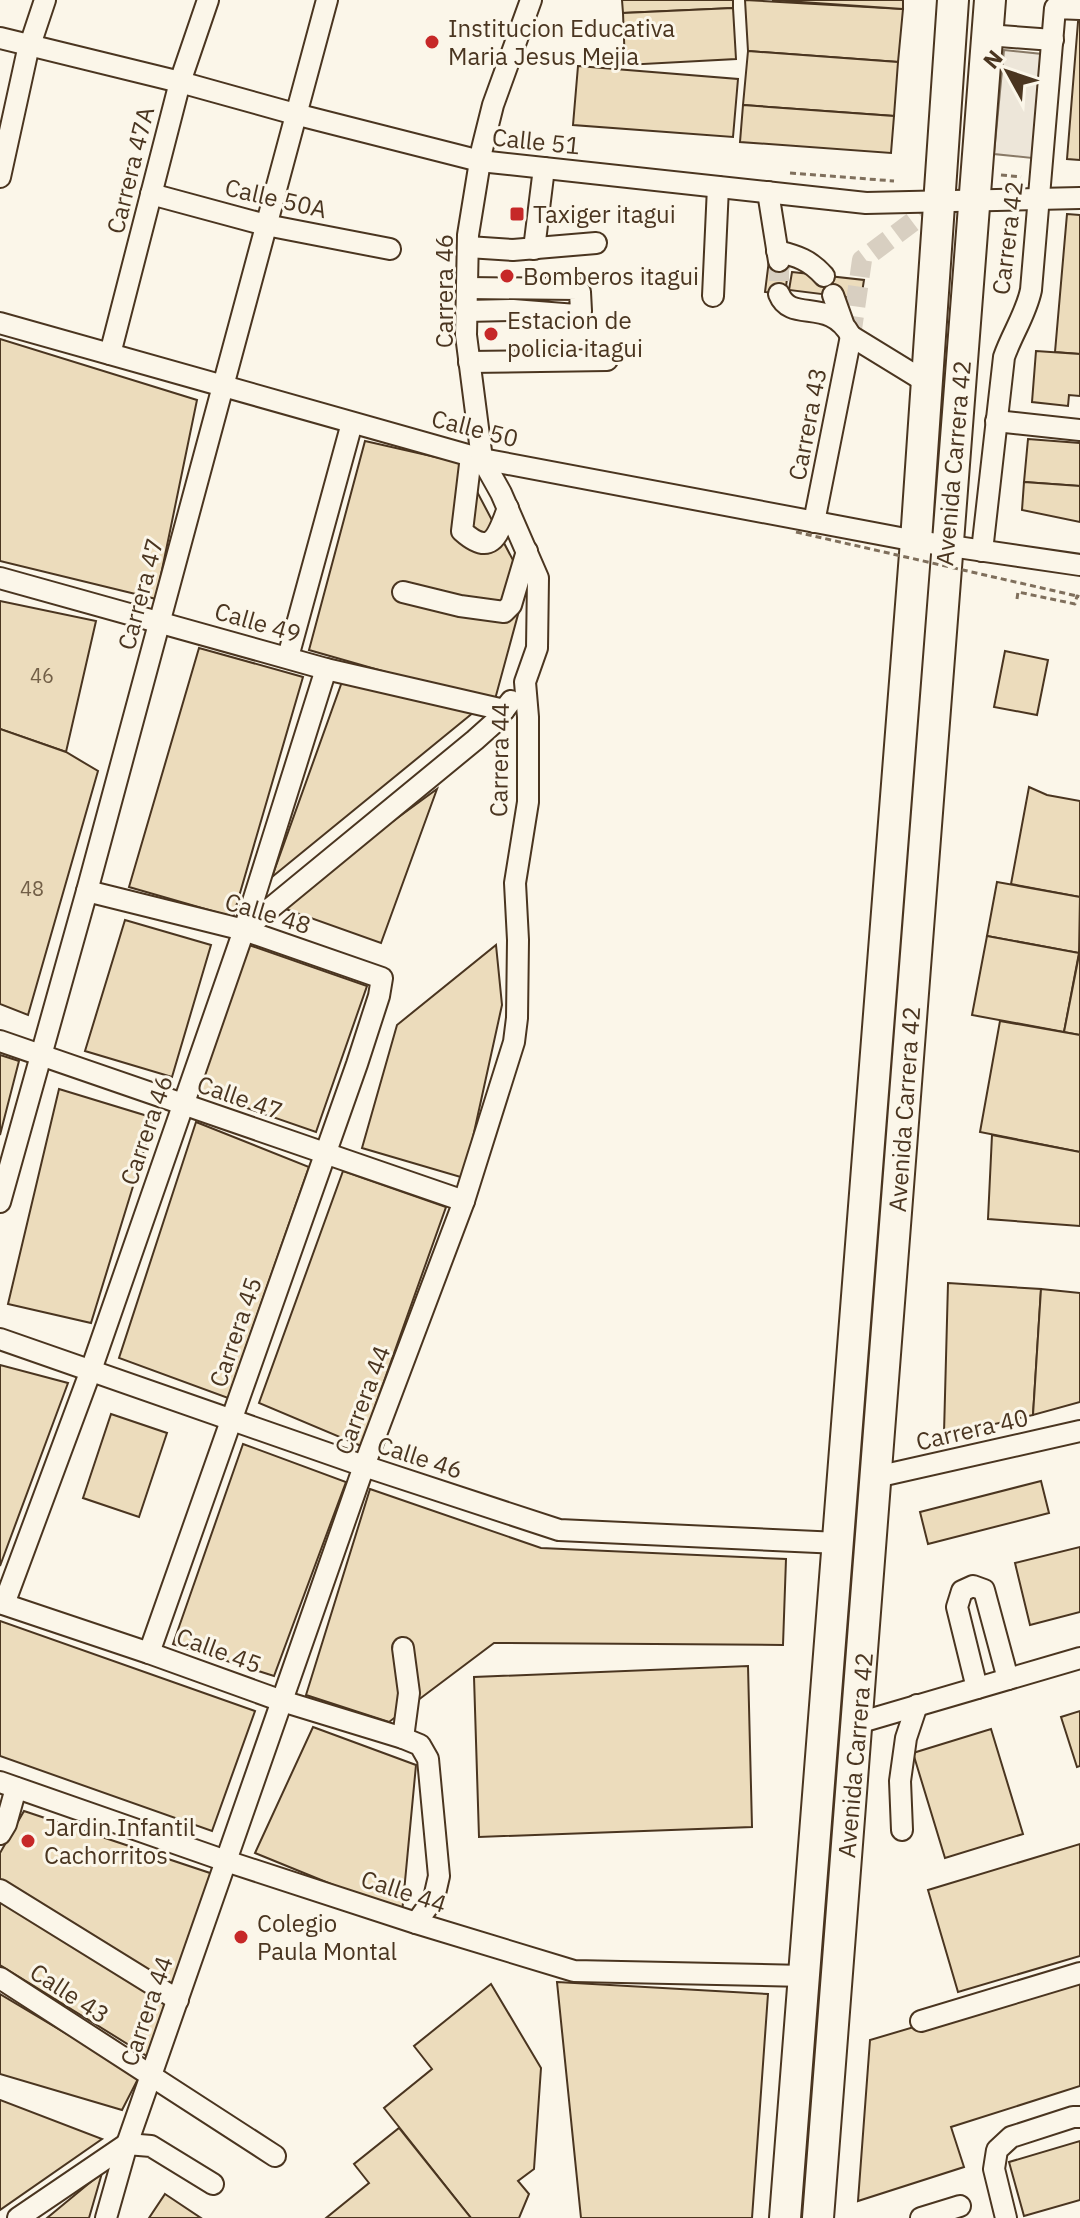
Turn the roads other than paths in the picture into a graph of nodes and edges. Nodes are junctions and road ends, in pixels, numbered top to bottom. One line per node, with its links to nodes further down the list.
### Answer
1 (45, 0): 12 (street)
2 (208, 0): 13 (street, Carrera 47A)
3 (327, 0): 14 (street, Carrera 47)
4 (531, 0): 15 (street, Carrera 46)
5 (953, 0): 24 (highway, Avenida Carrera 42)
6 (990, 0): 9 (highway, Avenida Carrera 42)
7 (1055, 4): 8 (street); 11 (street, Carrera 42)
8 (1080, 9)
9 (987, 35): 11 (street); 23 (highway, Avenida Carrera 42)
10 (0, 38): 12 (street, Calle 51)
11 (1053, 40): 21 (street, Carrera 42)
12 (30, 45): 13 (street, Calle 51); 17 (street)
13 (180, 82): 14 (street, Calle 51); 20 (street, Carrera 47A)
14 (295, 114): 15 (street, Calle 51); 25 (street, Carrera 47)
15 (480, 161): 16 (street, Calle 51); 27 (street, Carrera 46)
16 (544, 168): 18 (street, Calle 51); 29 (street)
17 (0, 177)
18 (718, 187): 19 (street, Calle 51); 34 (street)
19 (768, 192): 24 (street, Calle 51); 30 (street)
20 (151, 194): 25 (street, Calle 50A); 38 (street, Carrera 47A)
21 (1039, 197): 22 (street, Calle 51); 23 (street, Calle 51); 43 (street, Carrera 42)
22 (1080, 198)
23 (974, 200): 24 (street, Calle 51); 50 (highway, Avenida Carrera 42)
24 (939, 202): 41 (highway, Avenida Carrera 42)
25 (266, 225): 28 (street, Calle 50A); 42 (street, Carrera 47)
26 (596, 243): 29 (street)
27 (468, 247): 29 (street); 31 (street, Carrera 46)
28 (390, 249)
29 (534, 249)
30 (824, 276)
31 (467, 288): 35 (street, Carrera 46); 35 (street)
32 (779, 294): 37 (street)
33 (833, 295): 37 (street)
34 (713, 296)
35 (466, 311): 40 (street, Carrera 46)
36 (0, 323): 38 (street, Calle 50)
37 (847, 330): 41 (street); 48 (street, Carrera 43)
38 (110, 354): 42 (street, Calle 50)
39 (607, 360): 40 (street)
40 (469, 362): 46 (street, Carrera 46)
41 (926, 382): 49 (highway, Avenida Carrera 42)
42 (222, 386): 44 (street, Calle 50); 59 (street, Carrera 47)
43 (996, 421): 45 (street); 52 (street, Carrera 42)
44 (352, 423): 46 (street, Calle 50); 60 (street)
45 (1080, 430)
46 (476, 458): 47 (street, Carrera 46); 47 (street); 48 (street, Calle 50)
47 (508, 508): 51 (street, Carrera 46)
48 (814, 522): 49 (street, Calle 50)
49 (916, 541): 50 (street, Calle 50); 79 (highway, Avenida Carrera 42)
50 (946, 546): 52 (street, Calle 50); 78 (highway, Avenida Carrera 42)
51 (527, 551): 56 (street, Carrera 46); 58 (street)
52 (982, 551): 53 (street, Calle 50)
53 (1036, 560): 54 (street); 57 (street)
54 (1080, 565)
55 (0, 578): 59 (street, Calle 49)
56 (538, 578): 62 (street, Carrera 44)
57 (1079, 591)
58 (403, 592)
59 (160, 621): 60 (street, Calle 49); 64 (street, Carrera 47)
60 (288, 657): 61 (street, Calle 49)
61 (326, 669): 63 (street, Calle 49); 65 (street, Carrera 46)
62 (525, 682): 63 (street); 71 (street, Carrera 44)
63 (504, 710): 65 (street)
64 (87, 891): 65 (street, Calle 48); 68 (street, Carrera 47)
65 (244, 930): 66 (street, Calle 48); 69 (street, Carrera 46)
66 (368, 1028): 70 (street, Carrera 45)
67 (0, 1041): 68 (street, Calle 47)
68 (40, 1055): 69 (street, Calle 47); 72 (street, Carrera 47)
69 (182, 1105): 70 (street, Calle 47); 74 (street, Carrera 46)
70 (324, 1154): 71 (street, Calle 47); 75 (street, Carrera 45)
71 (464, 1201): 77 (street, Carrera 44)
72 (0, 1202)
73 (0, 1339): 74 (street, Calle 46)
74 (91, 1370): 75 (street, Calle 46); 80 (street, Carrera 46)
75 (232, 1419): 77 (street, Calle 46); 83 (street, Carrera 45)
76 (1080, 1431): 78 (street, Carrera 40)
77 (364, 1466): 79 (street, Calle 46); 87 (street, Carrera 44)
78 (876, 1477): 81 (highway, Avenida Carrera 42)
79 (839, 1543): 90 (highway, Avenida Carrera 42)
80 (2, 1603): 83 (street, Calle 45)
81 (866, 1613): 89 (highway, Avenida Carrera 42); 90 (highway)
82 (403, 1648): 91 (street)
83 (149, 1653): 87 (street, Calle 45)
84 (1080, 1658): 85 (street)
85 (1008, 1679): 86 (street); 86 (street)
86 (977, 1688): 88 (street)
87 (282, 1701): 91 (street, Calle 45); 95 (street, Carrera 44)
88 (917, 1705): 89 (street); 93 (street)
89 (858, 1723): 112 (highway, Avenida Carrera 42)
90 (824, 1731): 99 (highway, Avenida Carrera 42)
91 (411, 1742): 97 (street)
92 (8, 1785): 94 (street); 95 (street, Calle 44)
93 (902, 1830)
94 (0, 1834)
95 (226, 1861): 97 (street, Calle 44); 101 (street, Carrera 44)
96 (0, 1890): 101 (street)
97 (416, 1923): 99 (street, Calle 44)
98 (1080, 1973): 102 (street)
99 (805, 1976): 111 (highway, Avenida Carrera 42)
100 (0, 1978): 103 (street, Calle 43)
101 (178, 2000): 103 (street, Carrera 44)
102 (921, 2021)
103 (151, 2077): 105 (street, Carrera 44); 106 (street, Calle 43)
104 (1080, 2117): 114 (street)
105 (127, 2144): 107 (street); 109 (street); 110 (street, Carrera 44)
106 (275, 2156)
107 (213, 2184)
108 (960, 2206): 113 (street)
109 (18, 2218)
110 (106, 2218)
111 (785, 2218)
112 (818, 2218)
113 (921, 2218)
114 (1006, 2218)

